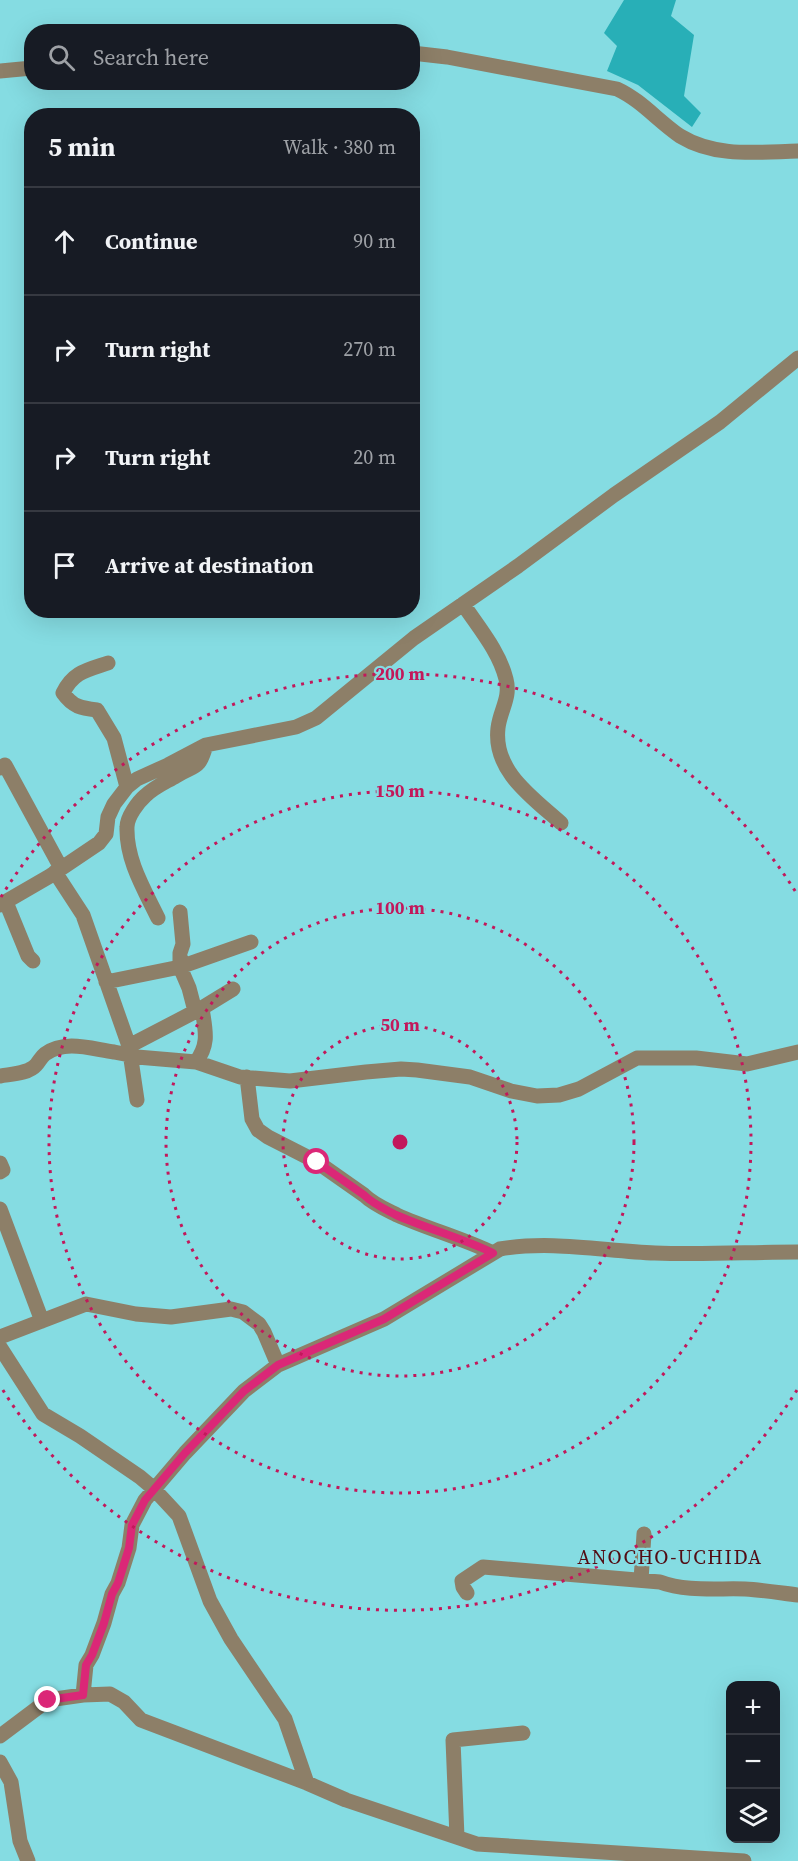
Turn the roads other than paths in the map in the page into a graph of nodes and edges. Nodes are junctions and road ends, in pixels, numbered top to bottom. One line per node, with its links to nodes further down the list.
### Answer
1 (420, 54): 4 (street)
2 (24, 69): 3 (street)
3 (0, 71)
4 (798, 151)
5 (798, 358): 6 (street)
6 (463, 604): 8 (street); 11 (street)
7 (108, 663): 10 (street)
8 (206, 745): 10 (street); 15 (street)
9 (0, 768): 12 (street)
10 (127, 787): 12 (street)
11 (561, 823)
12 (58, 870): 13 (street); 19 (street)
13 (3, 904): 17 (street)
14 (180, 912): 18 (street)
15 (158, 918)
16 (251, 942): 18 (street)
17 (33, 961)
18 (180, 967): 19 (street); 21 (street)
19 (106, 982): 22 (street)
20 (233, 989): 21 (street)
21 (198, 1010): 22 (street); 24 (street)
22 (129, 1050): 24 (street); 25 (street); 27 (street)
23 (798, 1052): 26 (street)
24 (196, 1062): 26 (street)
25 (0, 1076)
26 (247, 1077): 32 (street)
27 (137, 1100)
28 (0, 1163): 29 (street)
29 (0, 1172)
30 (0, 1209): 33 (street)
31 (798, 1252): 32 (street)
32 (493, 1253): 36 (street)
33 (42, 1322): 34 (street); 36 (street)
34 (0, 1337)
35 (2, 1355): 37 (street)
36 (278, 1365): 37 (street)
37 (154, 1489): 42 (street); 46 (street)
38 (644, 1534): 39 (street)
39 (641, 1580): 40 (street); 41 (street)
40 (467, 1593)
41 (798, 1595)
42 (83, 1695): 44 (street); 46 (street)
43 (523, 1733): 47 (street)
44 (0, 1736)
45 (0, 1762): 49 (street)
46 (307, 1783): 47 (street)
47 (457, 1837): 48 (street)
48 (693, 1859): 50 (street)
49 (28, 1861)
50 (744, 1861)

